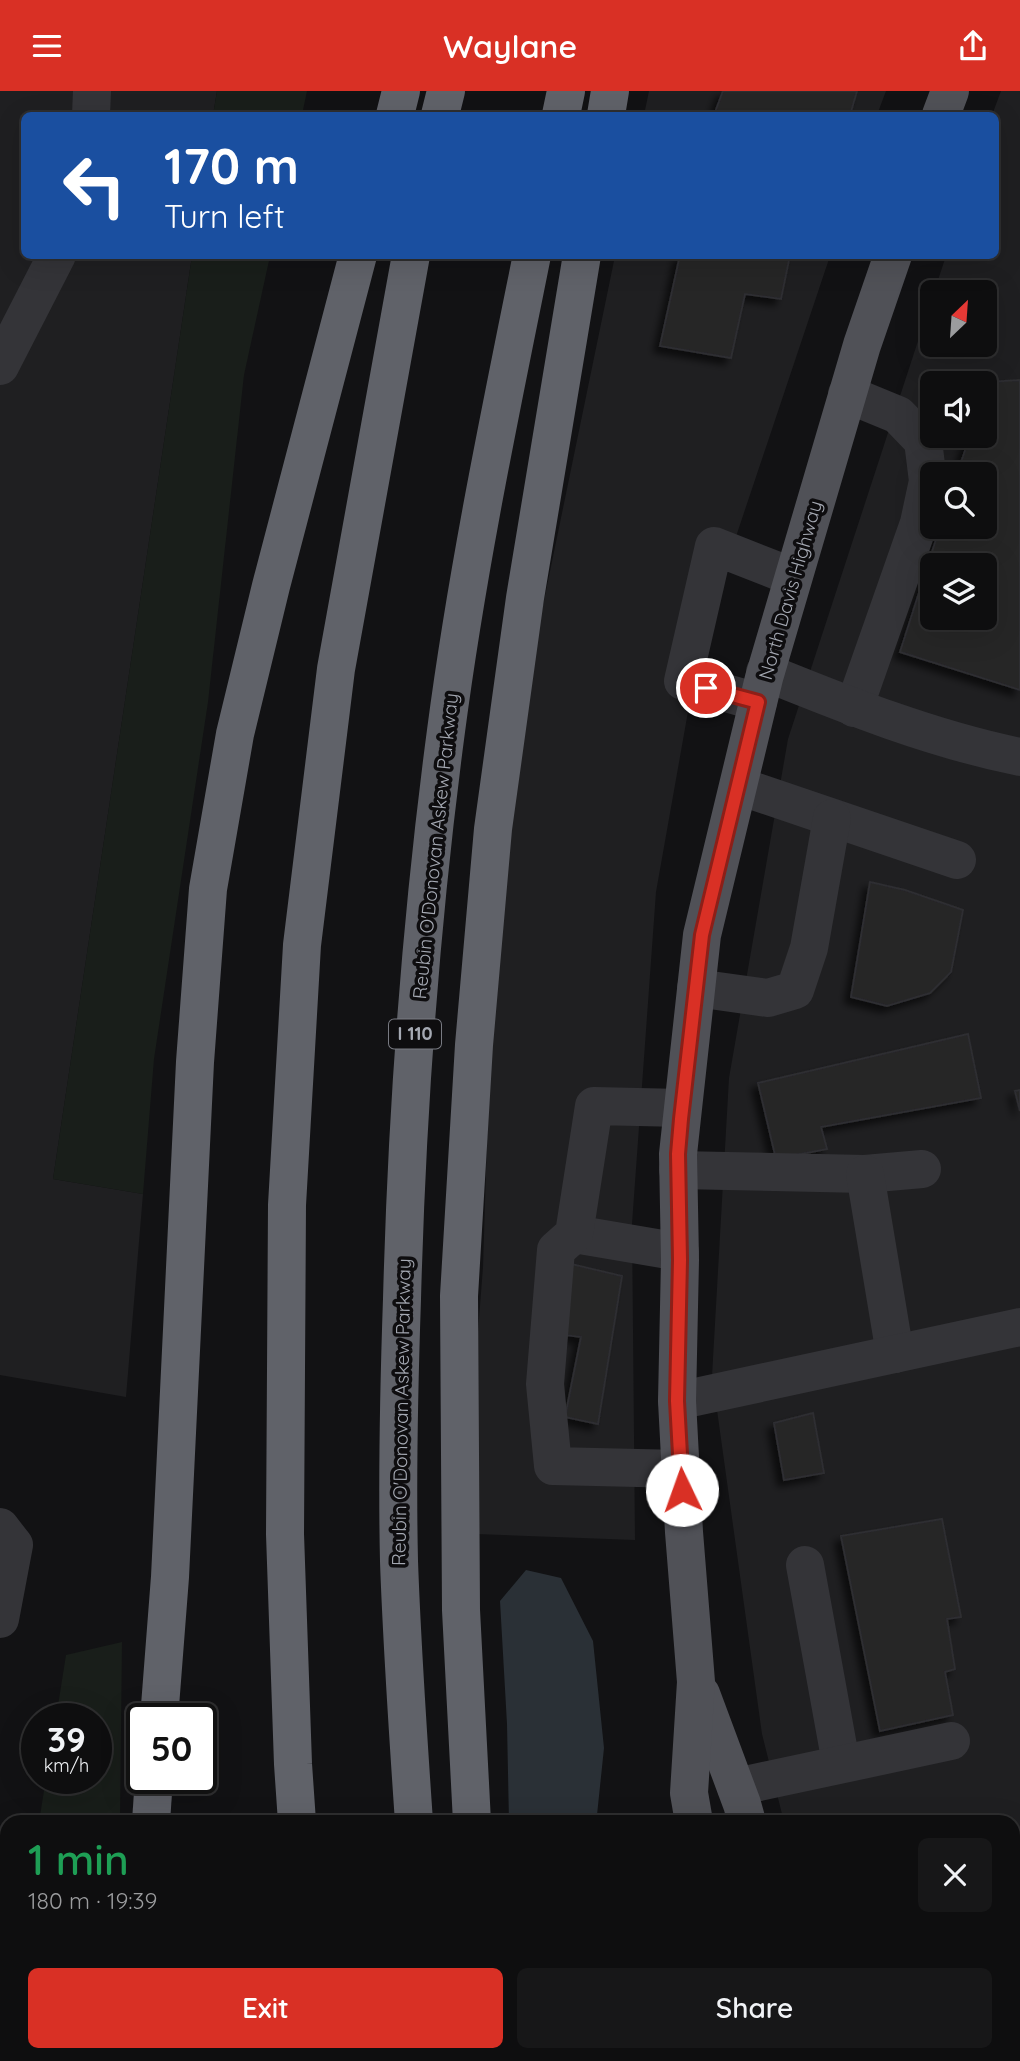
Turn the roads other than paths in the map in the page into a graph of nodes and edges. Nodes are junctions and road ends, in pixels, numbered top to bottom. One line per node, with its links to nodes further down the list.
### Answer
1 (92, 91): 7 (street)
2 (401, 91): 8 (highway)
3 (446, 91): 9 (highway)
4 (566, 91): 10 (highway)
5 (610, 91): 11 (highway)
6 (950, 91): 12 (main road)
7 (91, 112)
8 (396, 112)
9 (441, 112)
10 (562, 112)
11 (606, 112)
12 (942, 112)
13 (55, 259): 19 (street)
14 (357, 259): 43 (highway)
15 (410, 259): 49 (highway)
16 (531, 259): 50 (highway, Reubin O'Donovan Askew Parkway / I 110)
17 (581, 259): 51 (highway)
18 (892, 259): 20 (main road, North Davis Highway)
19 (0, 366)
20 (847, 394): 21 (main road, North Davis Highway); 23 (street)
21 (793, 577): 22 (main road, North Davis Highway); 22 (street)
22 (762, 687): 23 (street); 25 (main road, North Davis Highway)
23 (853, 708): 24 (street)
24 (1020, 757)
25 (739, 786): 26 (street); 28 (main road, North Davis Highway)
26 (832, 818): 27 (street); 28 (street)
27 (957, 860)
28 (696, 988): 29 (main road, North Davis Highway)
29 (682, 1108): 31 (main road, North Davis Highway); 33 (street)
30 (922, 1169): 32 (street)
31 (678, 1170): 32 (street); 34 (main road, North Davis Highway)
32 (864, 1174): 36 (street)
33 (575, 1234): 34 (street); 38 (street)
34 (680, 1252): 37 (main road, North Davis Highway)
35 (1020, 1327): 36 (street)
36 (895, 1354): 37 (street)
37 (677, 1401): 38 (main road, North Davis Highway)
38 (681, 1469): 42 (main road, North Davis Highway)
39 (0, 1527): 41 (street)
40 (805, 1565): 45 (street)
41 (0, 1619)
42 (696, 1682): 47 (main road, North Davis Highway); 52 (main road, North Davis Highway)
43 (160, 1703)
44 (951, 1741): 45 (street)
45 (841, 1763): 47 (street)
46 (153, 1794): 48 (highway)
47 (742, 1804)
48 (151, 1815)
49 (297, 1815)
50 (414, 1815)
51 (472, 1815)
52 (693, 1815)

